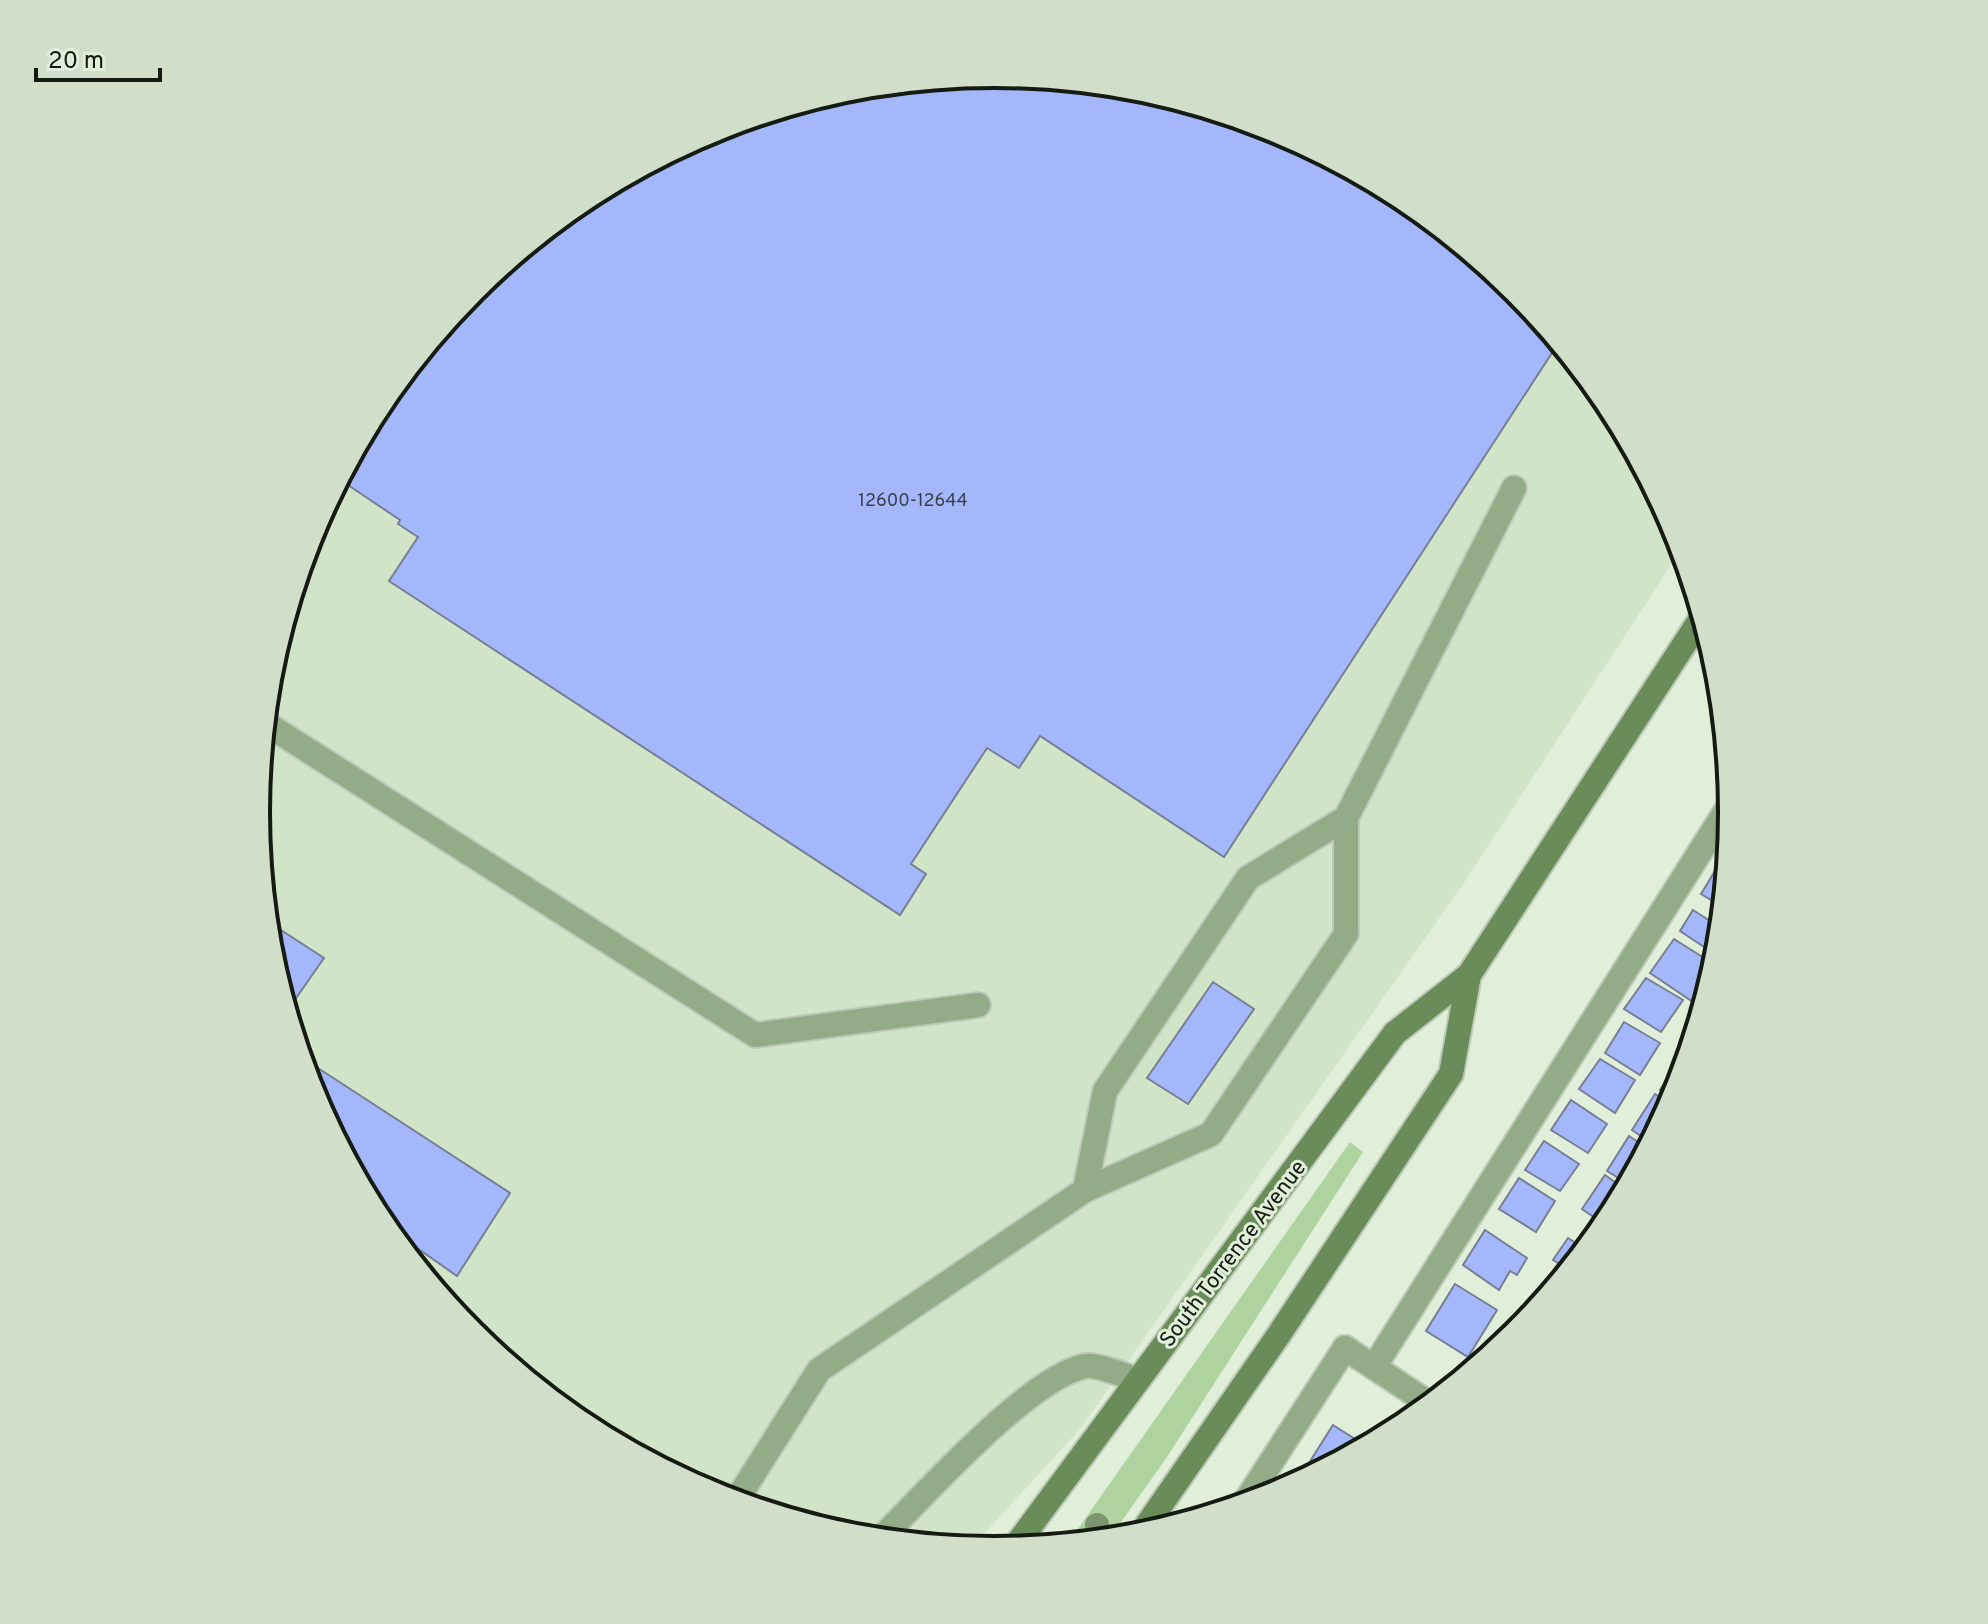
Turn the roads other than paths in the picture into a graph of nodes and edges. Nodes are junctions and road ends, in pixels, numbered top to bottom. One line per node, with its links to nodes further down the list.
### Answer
1 (1514, 488): 4 (street)
2 (1694, 629): 6 (main road, South Torrence Avenue)
3 (275, 729): 7 (street)
4 (1346, 818): 8 (street); 8 (street)
5 (1717, 824): 9 (street)
6 (1469, 975): 10 (main road, South Torrence Avenue); 14 (main road, South Torrence Avenue)
7 (978, 1005)
8 (1085, 1190): 13 (street)
9 (1374, 1367): 11 (street); 12 (street)
10 (1138, 1380): 15 (street); 16 (main road, South Torrence Avenue)
11 (1420, 1397)
12 (1255, 1487)
13 (742, 1491)
14 (1152, 1518)
15 (891, 1529)
16 (1024, 1535)

